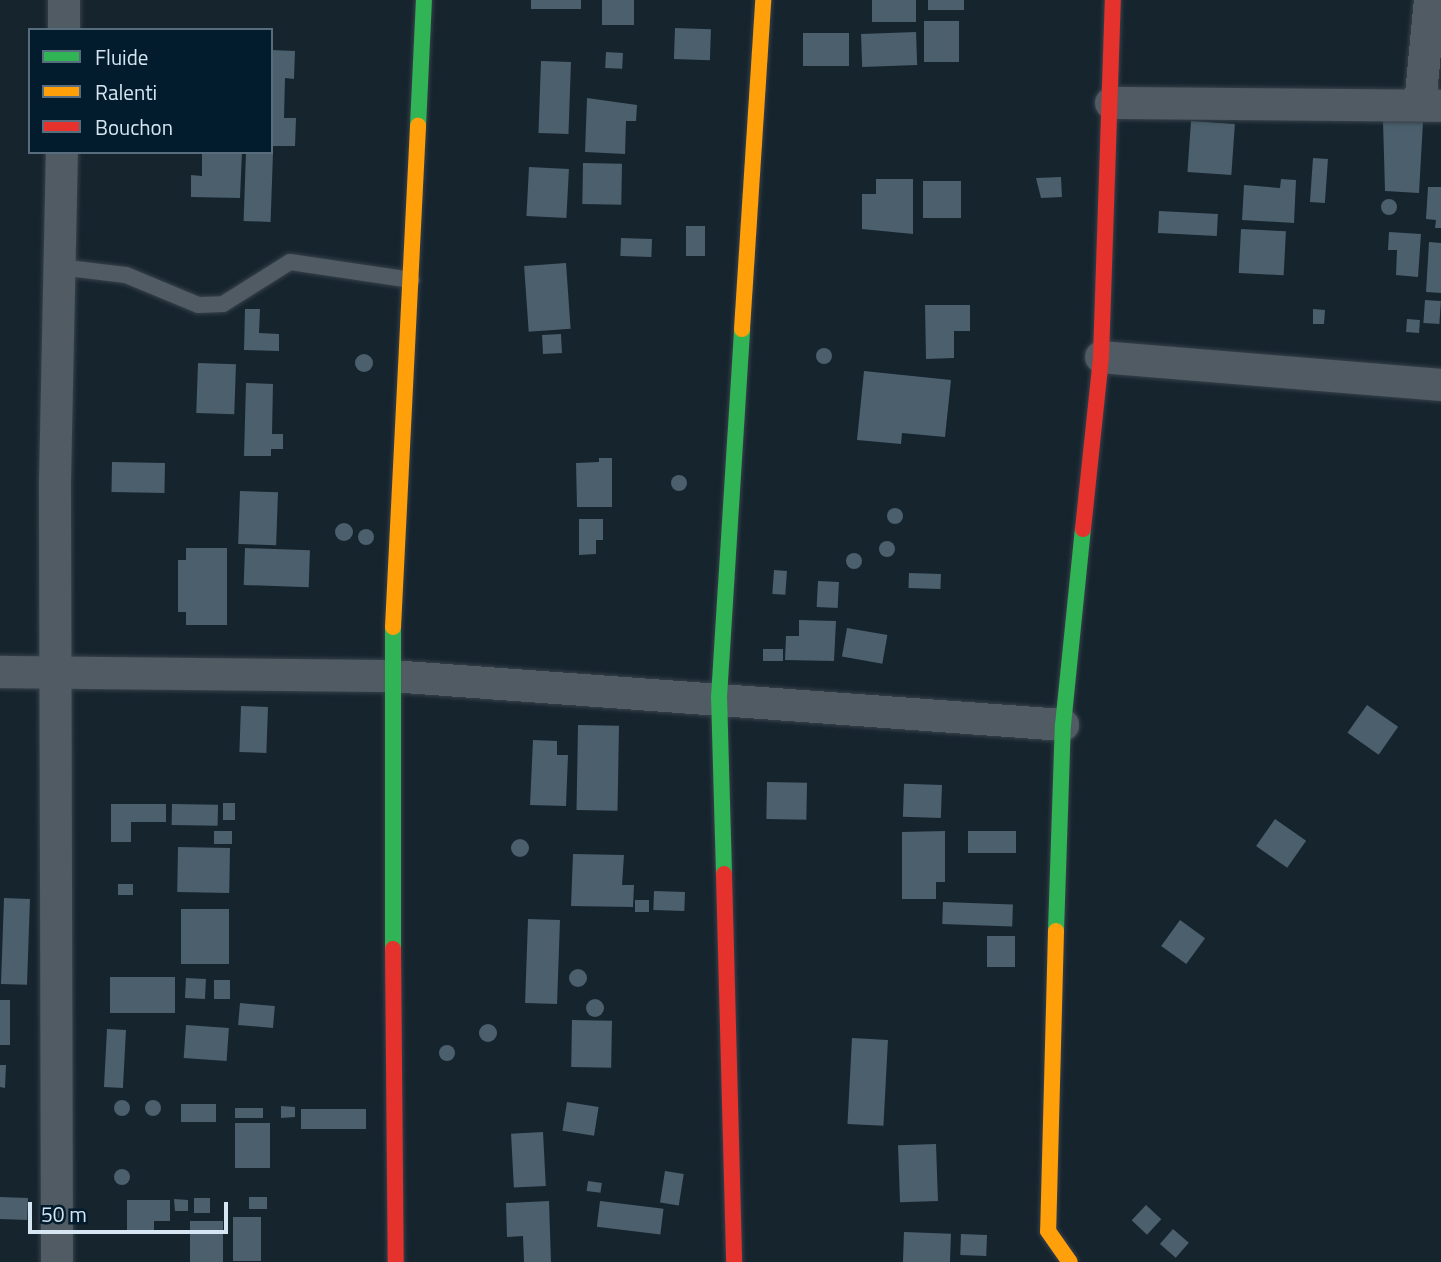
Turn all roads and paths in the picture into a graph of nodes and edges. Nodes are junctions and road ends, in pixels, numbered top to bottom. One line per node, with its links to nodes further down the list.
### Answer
1 (65, 0): 6 (street)
2 (424, 0): 11 (street)
3 (763, 0): 17 (street)
4 (1113, 0): 7 (street)
5 (1430, 0): 8 (street)
6 (64, 28)
7 (1111, 103): 8 (street); 12 (street)
8 (1431, 106)
9 (62, 154): 10 (street)
10 (59, 267): 11 (lane); 15 (street)
11 (414, 280): 16 (street)
12 (1101, 357): 13 (street); 18 (street)
13 (1441, 385)
14 (0, 672): 15 (street)
15 (58, 675): 16 (street); 20 (street)
16 (391, 676): 17 (street); 21 (street)
17 (719, 697): 18 (street); 22 (street)
18 (1063, 725): 19 (street)
19 (1049, 1247): 23 (street)
20 (57, 1262)
21 (396, 1262)
22 (734, 1262)
23 (1070, 1262)

